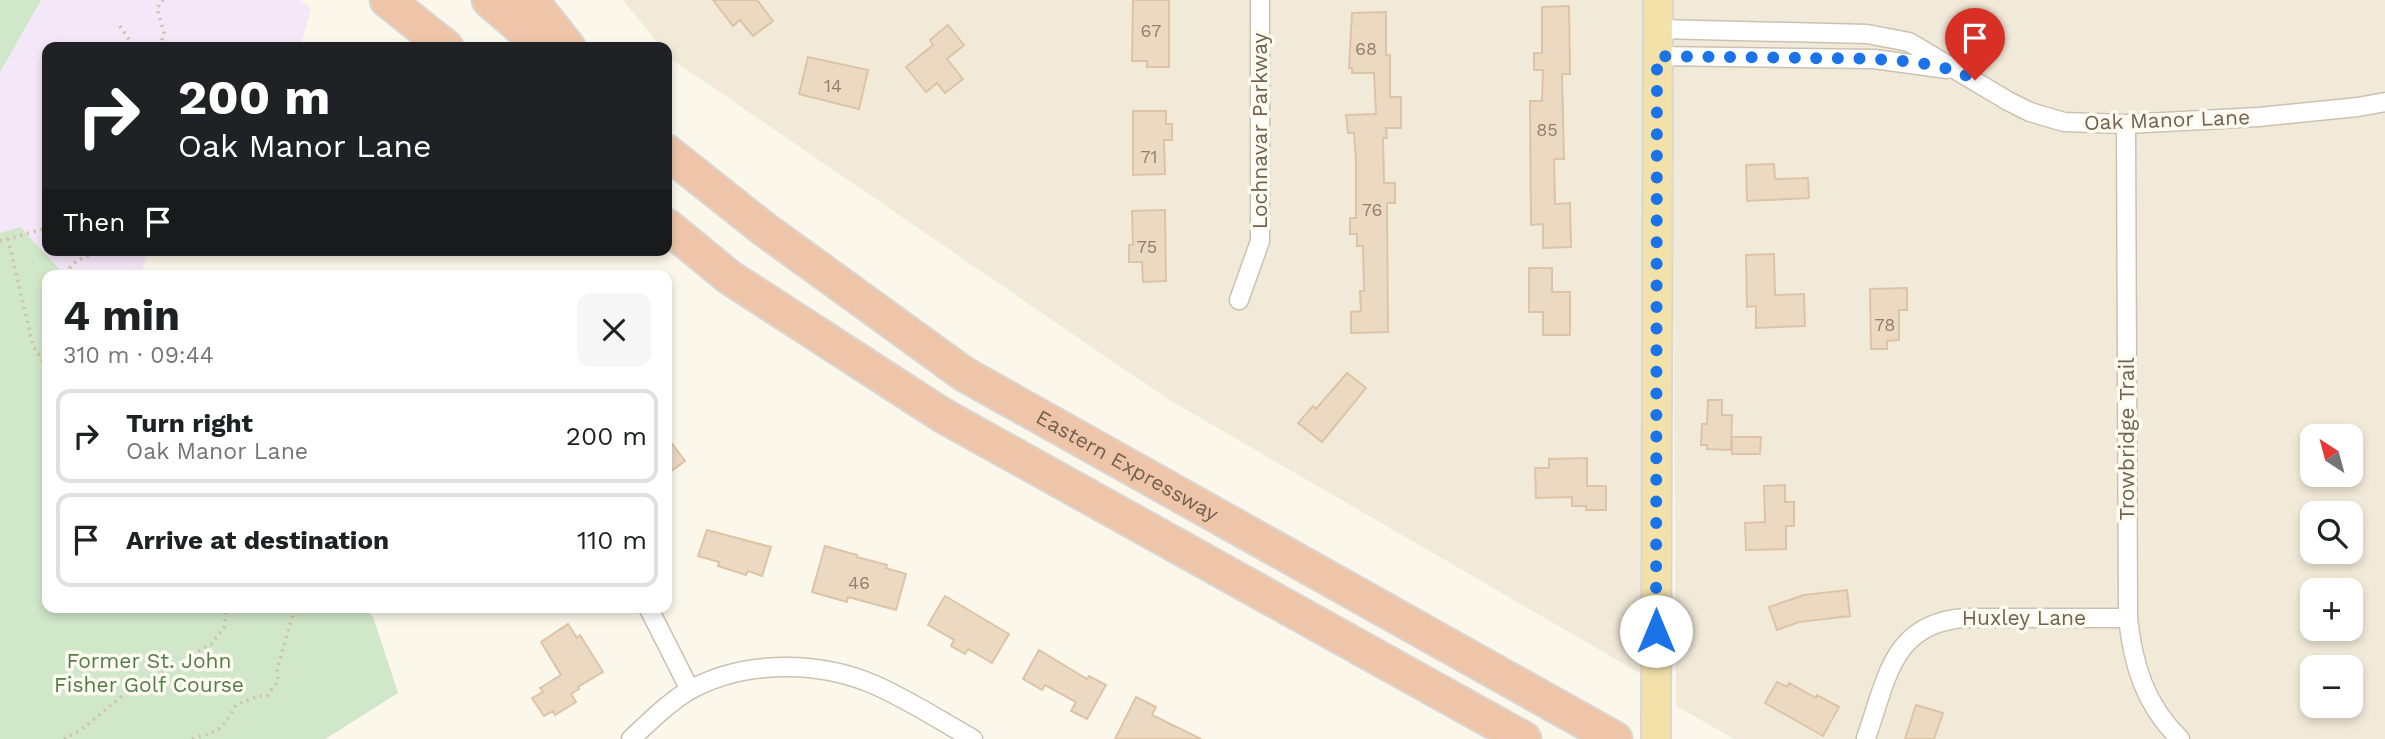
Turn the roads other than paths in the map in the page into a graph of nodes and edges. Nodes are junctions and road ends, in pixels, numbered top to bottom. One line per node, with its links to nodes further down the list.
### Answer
1 (387, 0): 7 (highway)
2 (413, 0): 8 (highway)
3 (489, 0): 9 (highway)
4 (531, 0): 10 (highway)
5 (1260, 0): 17 (street, Lochnavar Parkway)
6 (1658, 0): 11 (main road)
7 (440, 42)
8 (450, 42)
9 (537, 42)
10 (564, 42)
11 (1658, 42): 12 (street, Oak Manor Lane); 12 (street, Oak Manor Lane); 26 (main road)
12 (1960, 71): 14 (street, Oak Manor Lane)
13 (2385, 102): 14 (street, Oak Manor Lane)
14 (2126, 124): 19 (street, Trowbridge Trail)
15 (672, 156): 25 (highway, Eastern Expressway)
16 (672, 230): 24 (highway)
17 (1239, 300)
18 (651, 613): 20 (street)
19 (2127, 618): 21 (street, Huxley Lane); 27 (street, Trowbridge Trail)
20 (690, 690): 22 (street); 23 (street)
21 (1866, 738)
22 (631, 739)
23 (973, 739)
24 (1524, 739)
25 (1615, 739)
26 (1656, 739)
27 (2180, 739)

